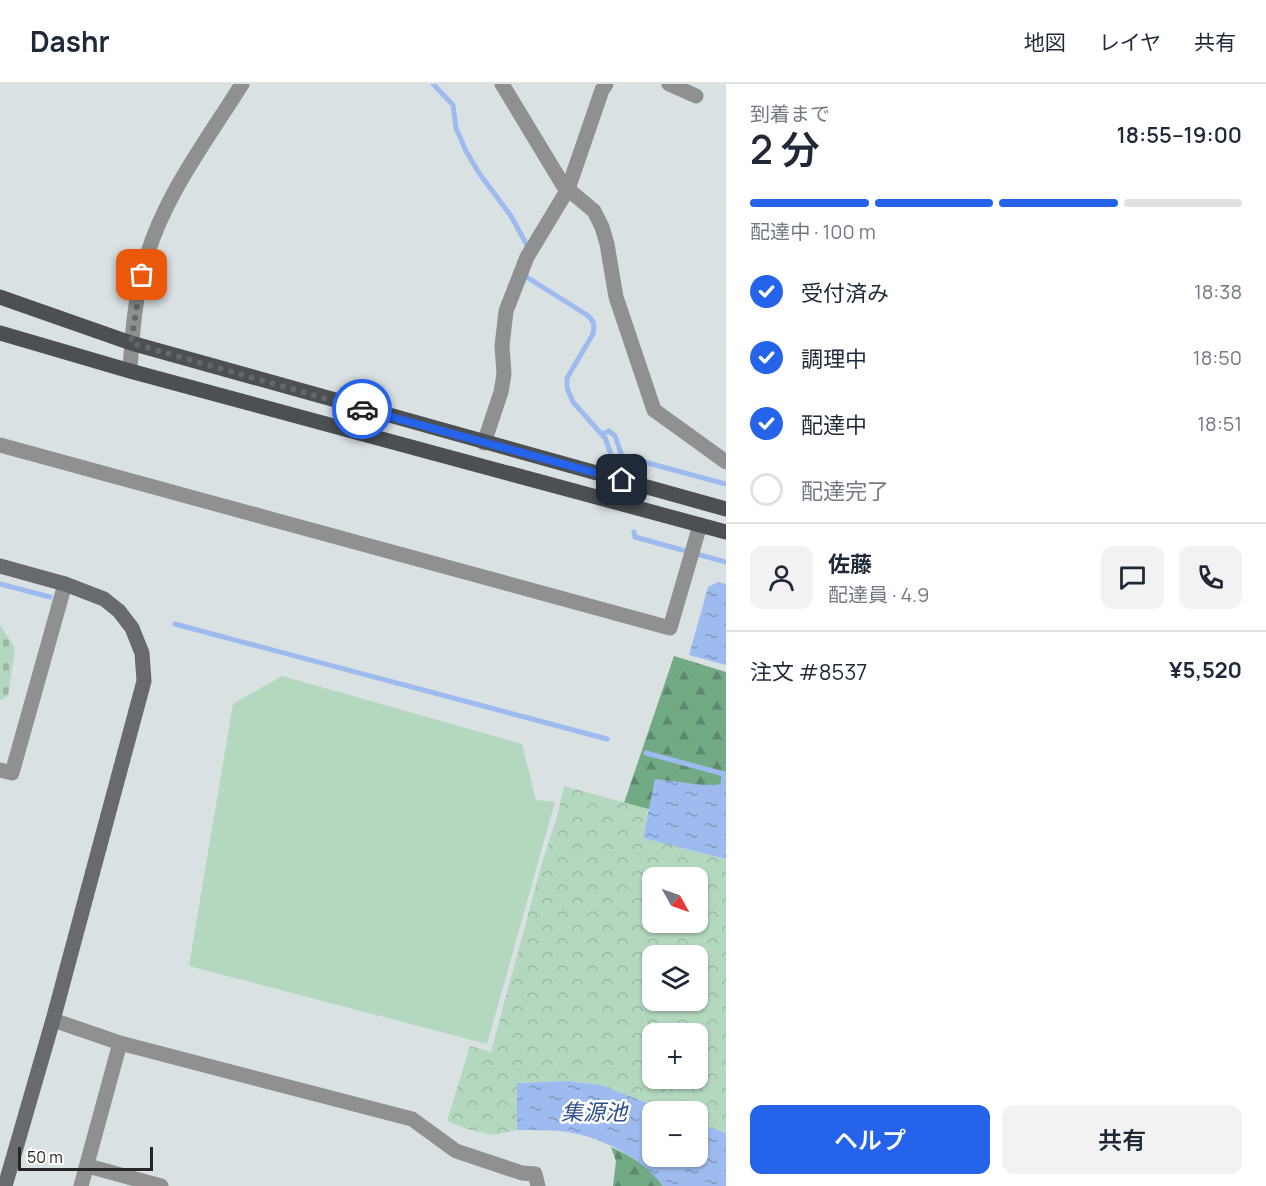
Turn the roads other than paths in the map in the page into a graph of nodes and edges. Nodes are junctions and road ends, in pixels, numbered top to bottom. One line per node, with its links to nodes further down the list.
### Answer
1 (242, 84): 9 (street)
2 (501, 84): 6 (street)
3 (606, 84): 6 (street)
4 (669, 84): 5 (street)
5 (696, 96)
6 (568, 189): 11 (street); 13 (street)
7 (0, 297): 9 (main road)
8 (0, 333): 10 (main road)
9 (131, 343): 10 (street); 11 (main road)
10 (130, 371): 15 (main road)
11 (484, 443): 14 (main road)
12 (0, 445): 15 (street)
13 (726, 462)
14 (726, 509)
15 (700, 525): 16 (main road)
16 (726, 532)
17 (0, 566): 18 (street)
18 (65, 584): 19 (street); 20 (street)
19 (0, 770)
20 (52, 1020): 21 (street); 23 (street)
21 (120, 1043): 22 (street); 26 (street)
22 (88, 1166): 24 (street); 25 (street)
23 (5, 1186)
24 (81, 1186)
25 (161, 1186)
26 (538, 1186)

